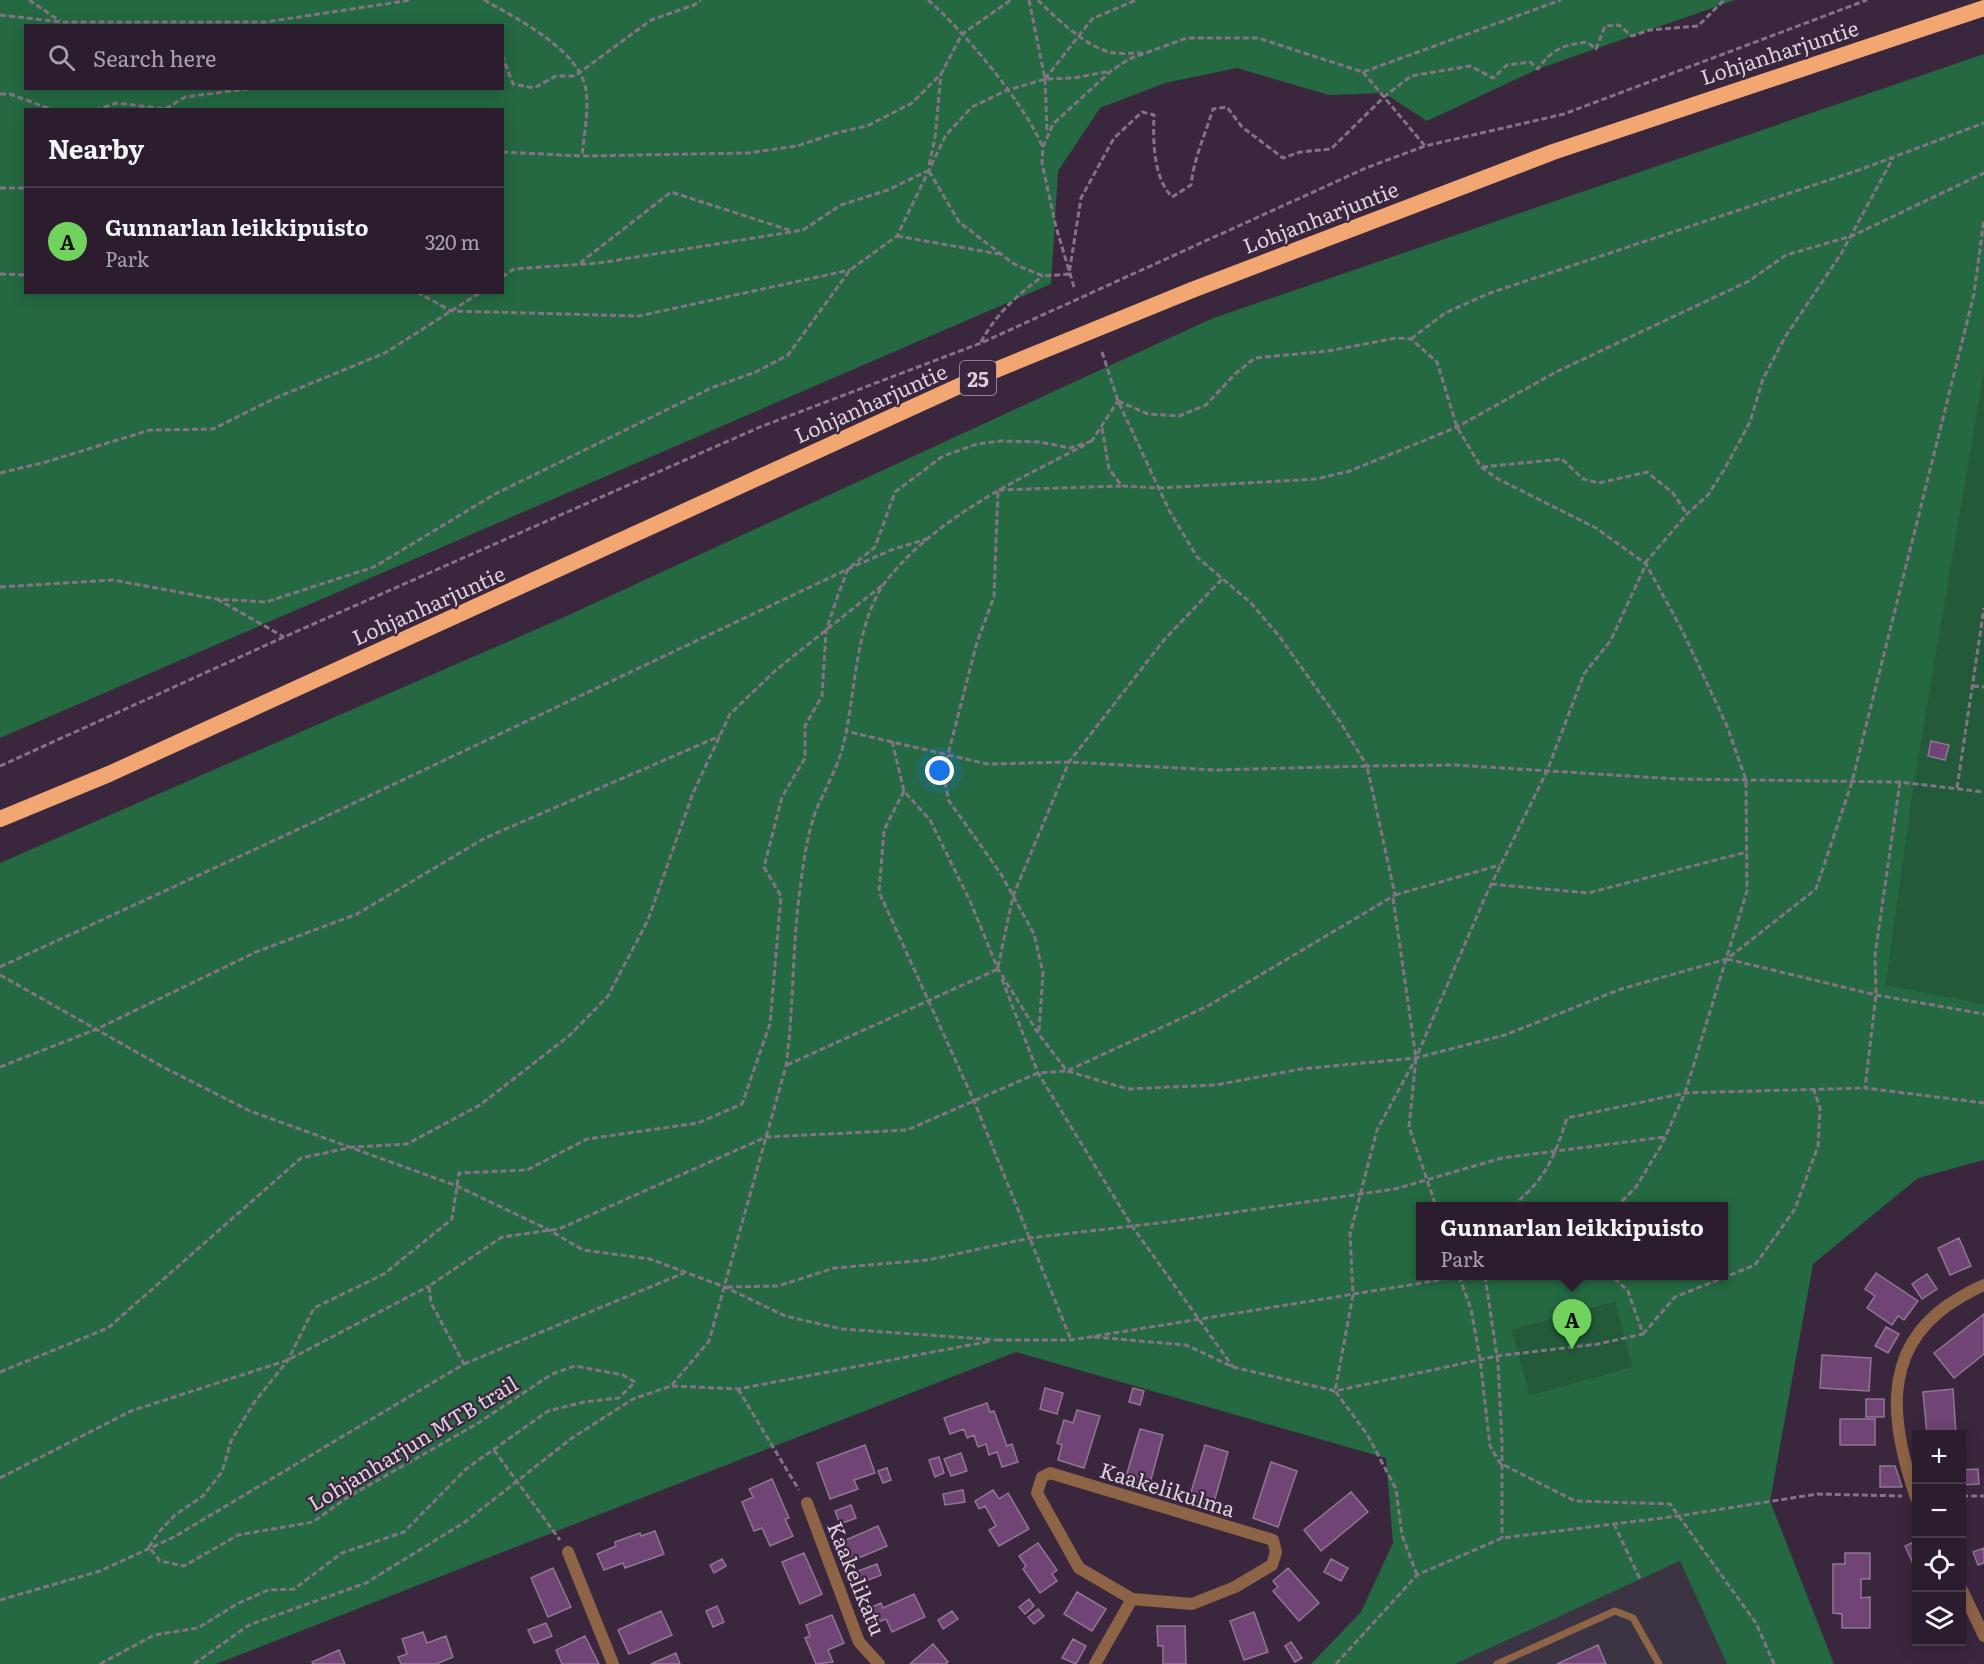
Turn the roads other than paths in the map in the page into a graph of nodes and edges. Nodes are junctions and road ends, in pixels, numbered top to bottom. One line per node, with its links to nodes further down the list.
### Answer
1 (1984, 8): 2 (highway, Lohjanharjuntie / 25)
2 (0, 819)
3 (1984, 1285): 4 (street)
4 (1912, 1484)
5 (807, 1503): 11 (street, Kaakelikatu)
6 (568, 1552): 10 (street)
7 (1963, 1592): 9 (street)
8 (1132, 1599): 8 (street, Kaakelikulma); 12 (street)
9 (1984, 1636)
10 (613, 1664)
11 (879, 1664)
12 (1095, 1664)
13 (1497, 1664): 14 (lane)
14 (1659, 1664)

